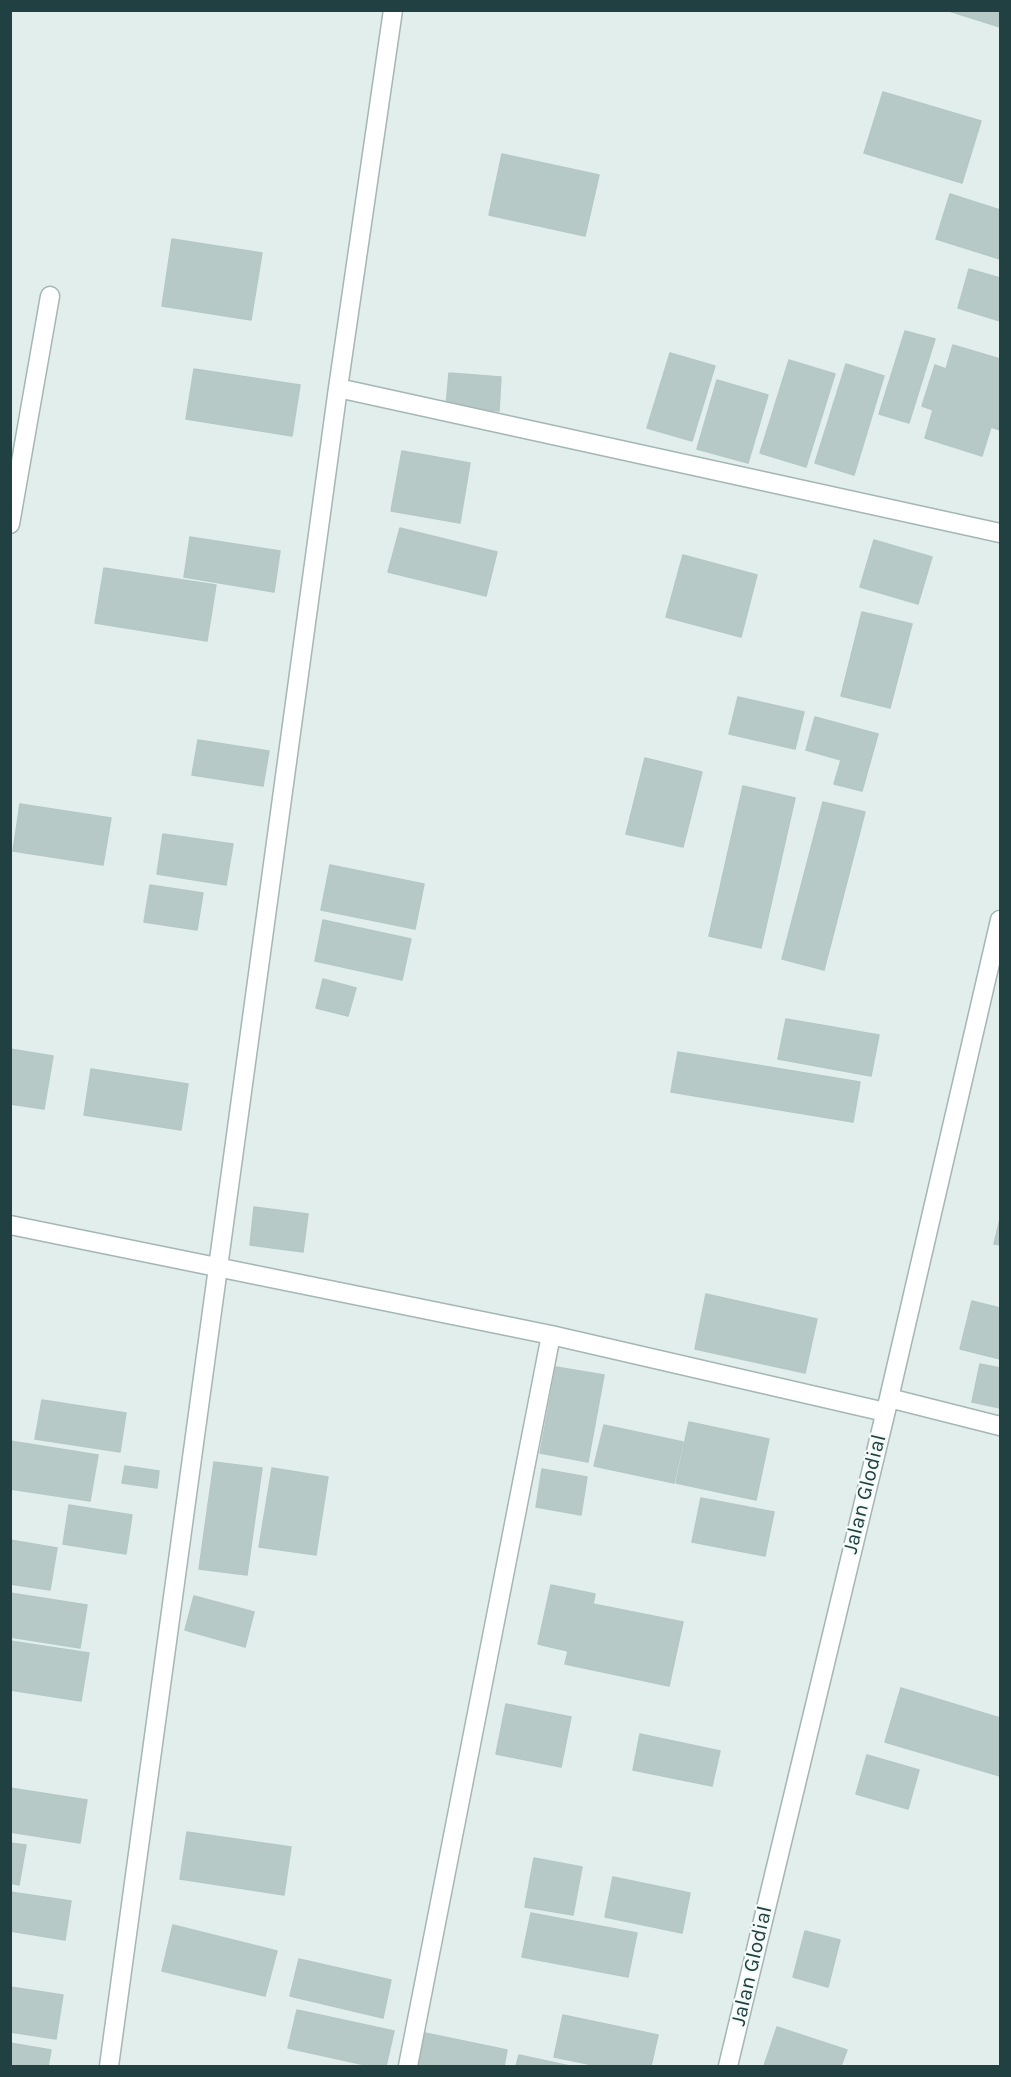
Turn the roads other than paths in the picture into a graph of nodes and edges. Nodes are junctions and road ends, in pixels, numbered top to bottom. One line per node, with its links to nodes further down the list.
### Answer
1 (393, 10): 3 (street)
2 (50, 296): 4 (street)
3 (338, 388): 5 (street); 8 (street)
4 (10, 524)
5 (1000, 532)
6 (1000, 920): 10 (street, Jalan Glodial)
7 (10, 1225): 8 (street)
8 (217, 1268): 9 (street); 12 (street)
9 (550, 1335): 10 (street); 13 (street)
10 (887, 1405): 11 (street); 14 (street, Jalan Glodial)
11 (1000, 1426)
12 (109, 2067)
13 (408, 2067)
14 (728, 2067)

